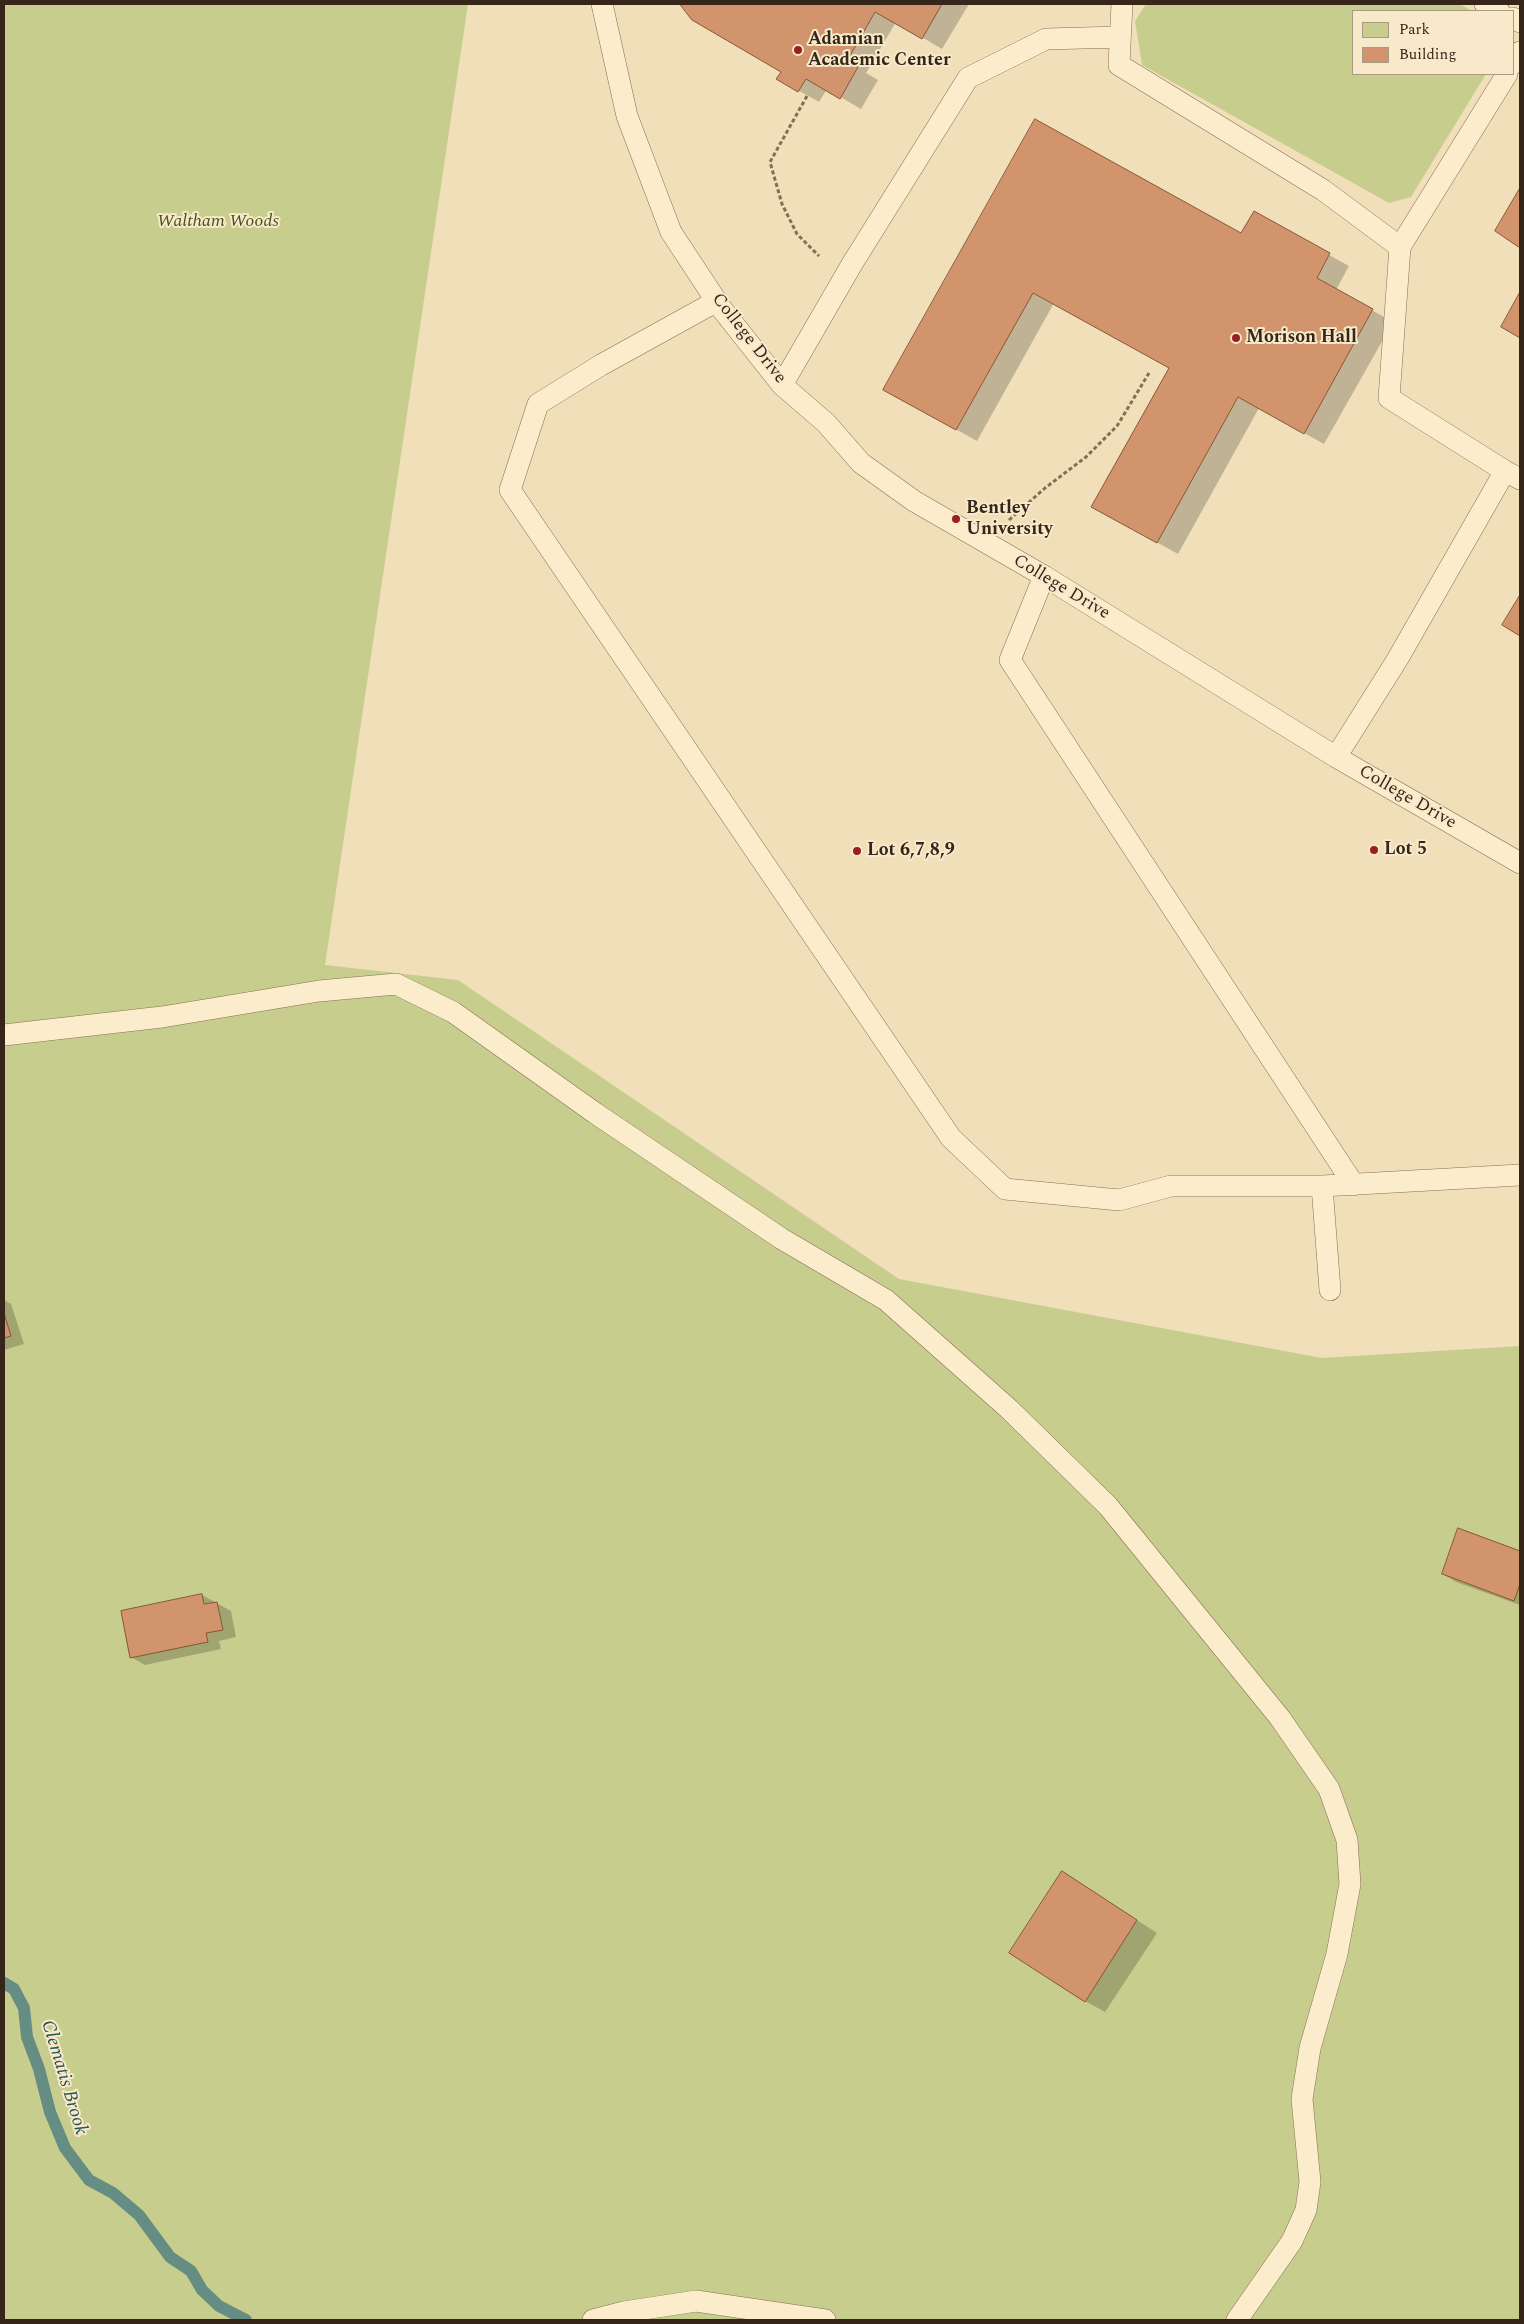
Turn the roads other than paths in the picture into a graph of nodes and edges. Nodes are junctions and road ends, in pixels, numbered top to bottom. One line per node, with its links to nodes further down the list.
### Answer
1 (602, 4): 8 (lane, College Drive)
2 (1122, 4): 5 (lane)
3 (1485, 4): 4 (lane)
4 (1497, 10)
5 (1120, 37): 7 (lane); 9 (lane)
6 (1506, 75): 7 (lane)
7 (1400, 247): 10 (lane)
8 (717, 300): 9 (lane, College Drive); 17 (lane)
9 (782, 384): 11 (lane, College Drive)
10 (1512, 475): 12 (lane)
11 (1044, 576): 12 (lane, College Drive); 16 (lane)
12 (1336, 757): 13 (lane, College Drive)
13 (1520, 863)
14 (4, 1035): 21 (lane)
15 (1520, 1175): 16 (lane)
16 (1354, 1184): 17 (lane)
17 (1322, 1186): 18 (lane)
18 (1330, 1290)
19 (592, 2320): 20 (lane)
20 (825, 2320)
21 (1237, 2320)

